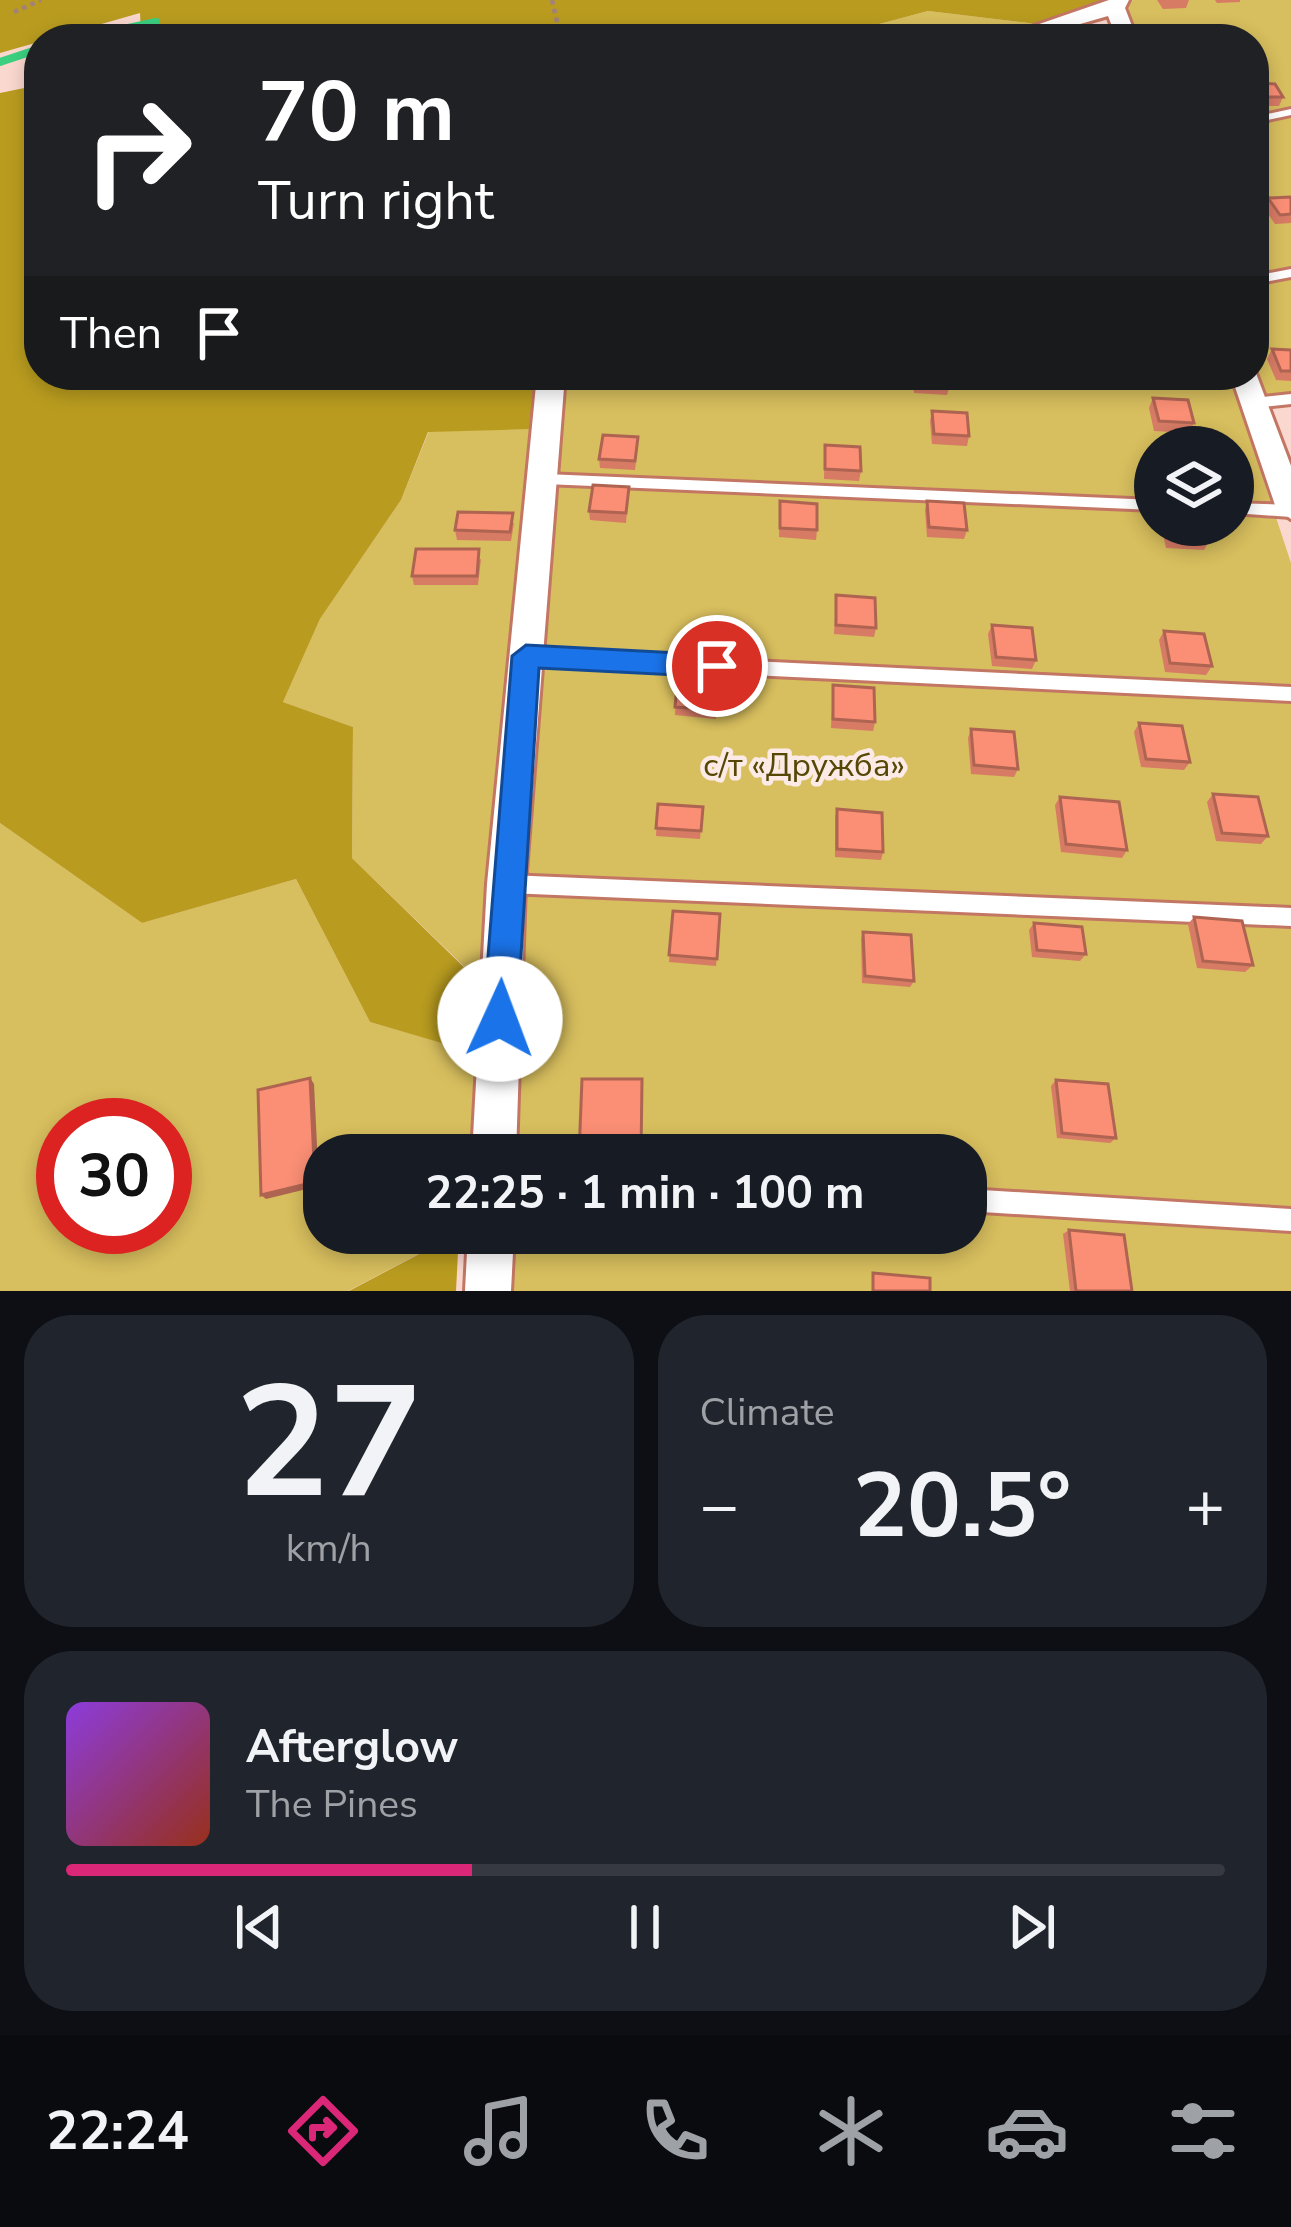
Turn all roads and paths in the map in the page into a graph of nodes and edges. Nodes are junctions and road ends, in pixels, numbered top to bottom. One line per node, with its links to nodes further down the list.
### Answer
1 (41, 0): 3 (path)
2 (1117, 4): 4 (street)
3 (14, 12)
4 (1054, 24)
5 (550, 390): 9 (street)
6 (1250, 390): 12 (street)
7 (1254, 390): 8 (lane)
8 (1291, 399)
9 (545, 479): 10 (lane); 13 (street)
10 (1134, 504)
11 (1254, 508): 12 (lane)
12 (1291, 509)
13 (526, 656): 14 (lane); 15 (street)
14 (1291, 694)
15 (506, 884): 16 (lane); 17 (street)
16 (1291, 917)
17 (495, 1134)
18 (987, 1201): 19 (lane)
19 (1291, 1220)
20 (489, 1254): 21 (street)
21 (488, 1291)

